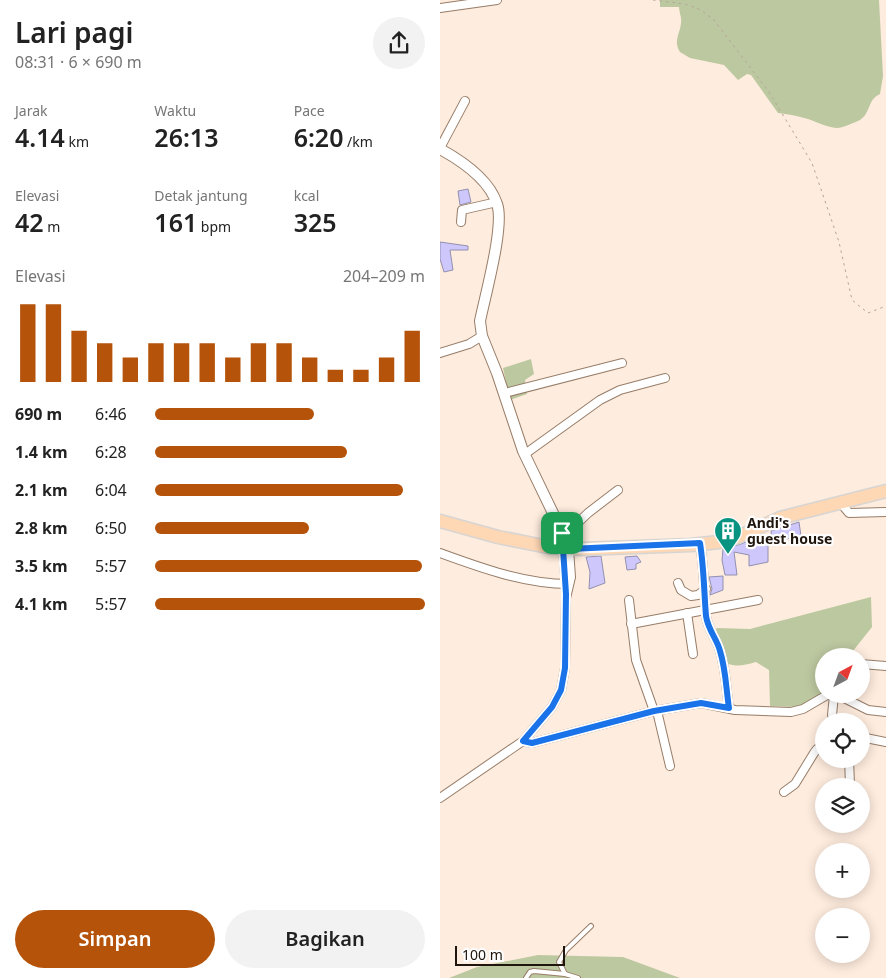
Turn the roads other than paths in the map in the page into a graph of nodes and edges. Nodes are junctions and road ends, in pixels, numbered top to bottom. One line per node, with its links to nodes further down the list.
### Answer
1 (497, 0): 2 (street)
2 (440, 8)
3 (465, 101): 4 (street)
4 (440, 148): 5 (street)
5 (497, 202): 6 (street); 7 (street)
6 (461, 222)
7 (482, 336): 8 (street); 11 (street)
8 (440, 353)
9 (622, 363): 11 (street)
10 (665, 378): 12 (street)
11 (504, 394): 12 (street)
12 (525, 454): 18 (street)
13 (618, 490): 18 (street)
14 (886, 491): 15 (main road)
15 (842, 502): 16 (street); 19 (main road)
16 (886, 512)
17 (440, 521): 18 (main road)
18 (564, 541): 19 (main road); 22 (street)
19 (700, 543): 23 (street)
20 (440, 553): 22 (street)
21 (678, 583): 23 (street)
22 (567, 584): 38 (street)
23 (706, 589): 26 (street)
24 (629, 600): 28 (street)
25 (758, 600): 26 (street)
26 (706, 610): 27 (street); 34 (street)
27 (687, 613): 28 (street); 29 (street)
28 (631, 624): 35 (street)
29 (693, 654)
30 (870, 665): 31 (street)
31 (886, 666)
32 (815, 702): 34 (street)
33 (854, 703): 36 (street)
34 (729, 708): 35 (street)
35 (655, 711): 38 (street); 41 (street)
36 (886, 712)
37 (870, 739): 39 (street)
38 (523, 741): 43 (street)
39 (886, 742)
40 (815, 752): 42 (street)
41 (670, 766)
42 (784, 792)
43 (440, 798)
44 (591, 926): 45 (lane)
45 (564, 974): 46 (lane); 47 (lane)
46 (526, 978)
47 (578, 978)

